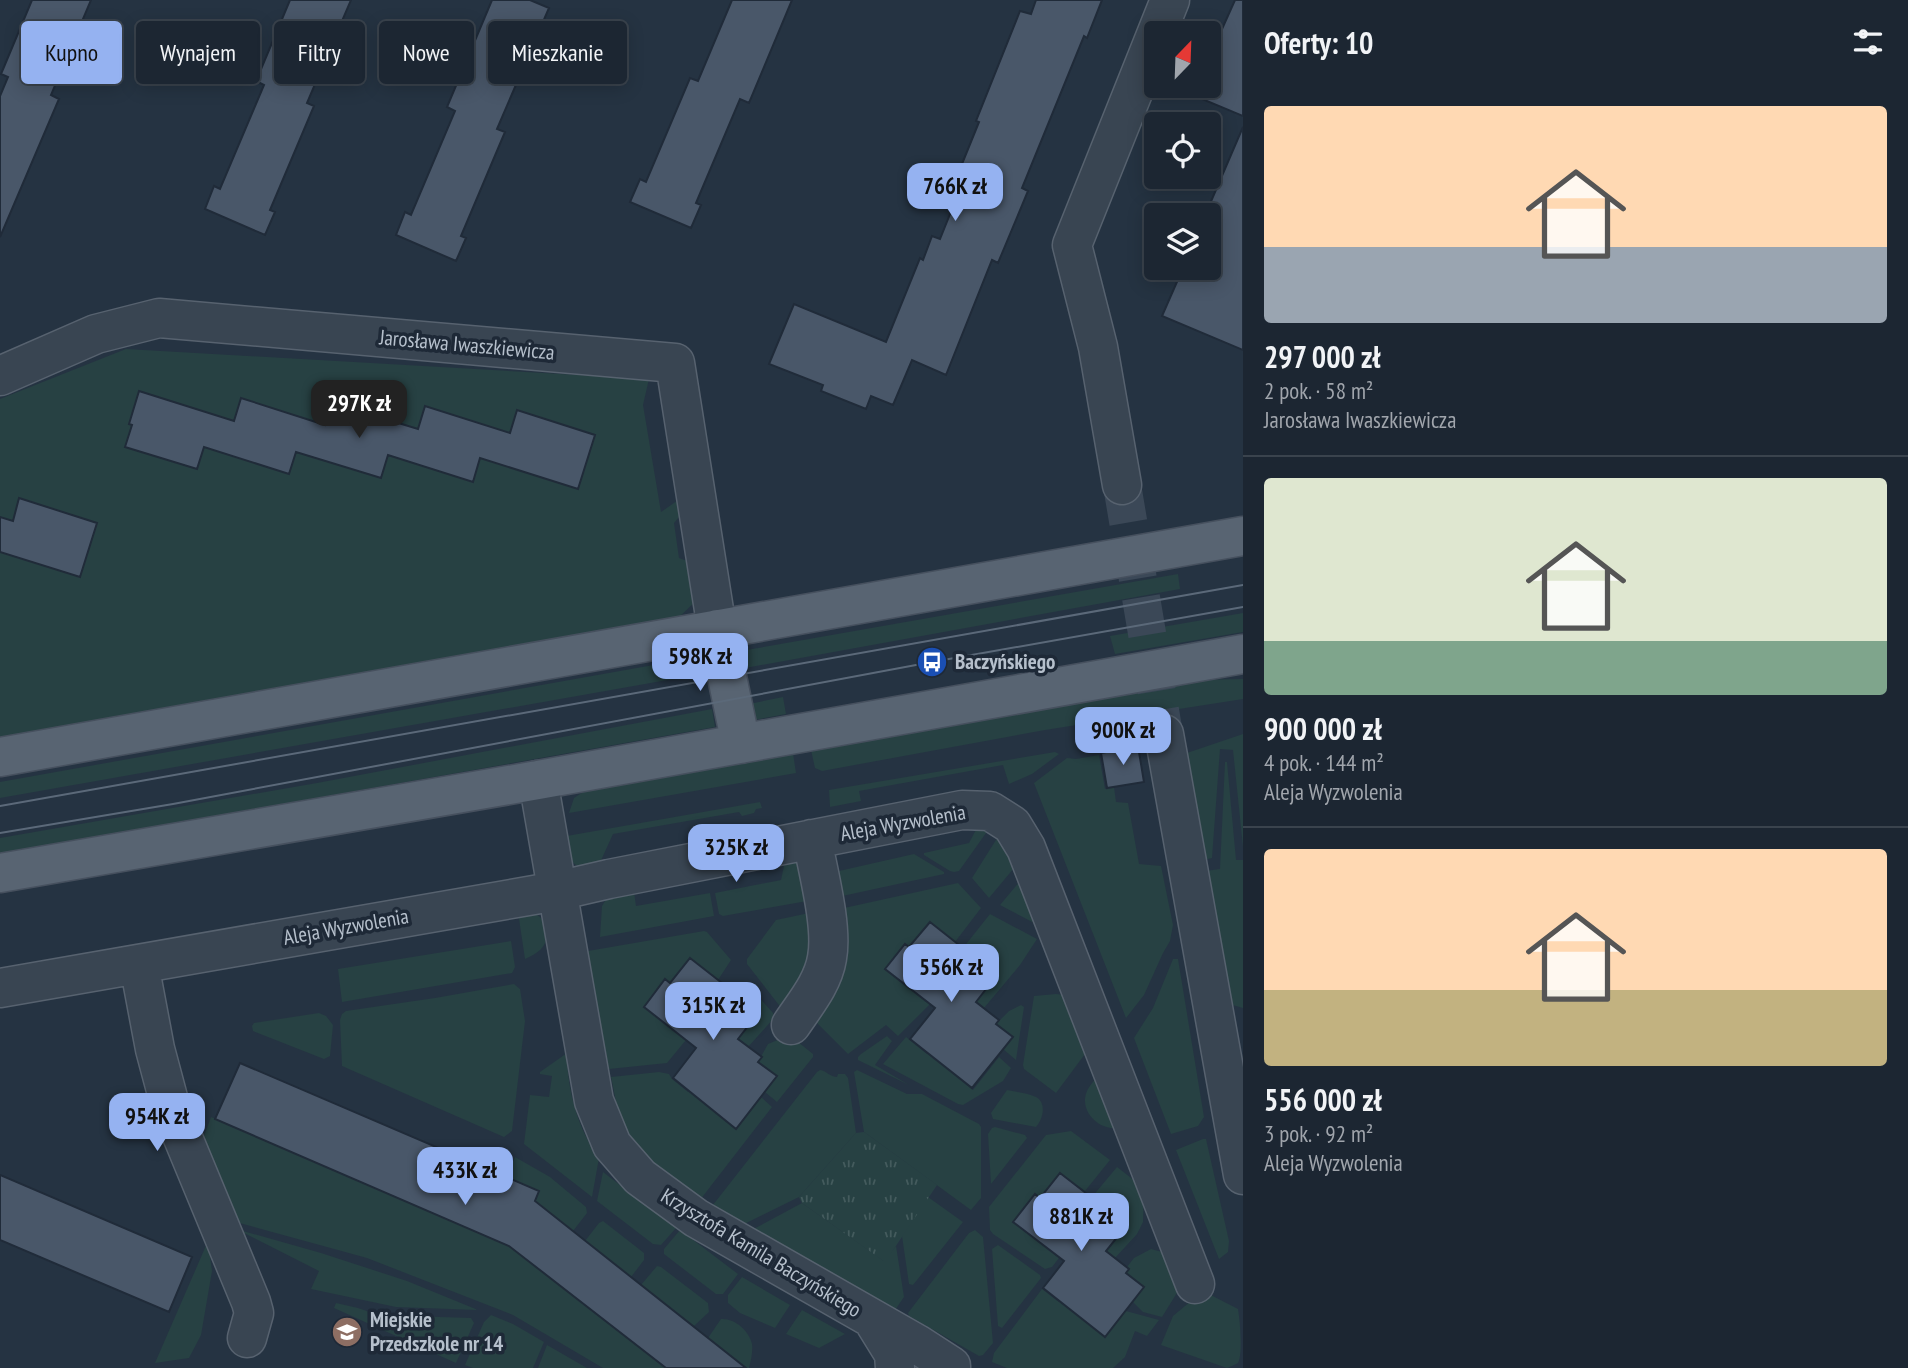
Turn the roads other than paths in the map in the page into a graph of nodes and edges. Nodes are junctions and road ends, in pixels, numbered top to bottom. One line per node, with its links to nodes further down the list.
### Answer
1 (1170, 0): 3 (street)
2 (0, 376): 5 (street, Jarosława Iwaszkiewicza)
3 (1122, 485)
4 (1243, 536): 5 (main road)
5 (717, 629): 8 (main road); 9 (main road)
6 (1243, 654): 8 (main road)
7 (1164, 734): 17 (street)
8 (741, 744): 10 (main road)
9 (0, 757)
10 (538, 780): 12 (main road); 13 (street, Krzysztofa Kamila Baczyńskiego)
11 (812, 839): 13 (street, Aleja Wyzwolenia); 16 (street); 18 (street, Aleja Wyzwolenia)
12 (0, 873)
13 (557, 891): 14 (street, Aleja Wyzwolenia); 19 (street, Krzysztofa Kamila Baczyńskiego)
14 (139, 964): 15 (street, Aleja Wyzwolenia); 20 (street)
15 (0, 988)
16 (791, 1025)
17 (1243, 1175)
18 (1195, 1284)
19 (873, 1320): 21 (street, Krzysztofa Kamila Baczyńskiego); 22 (street)
20 (247, 1338)
21 (952, 1367)
22 (895, 1368)

